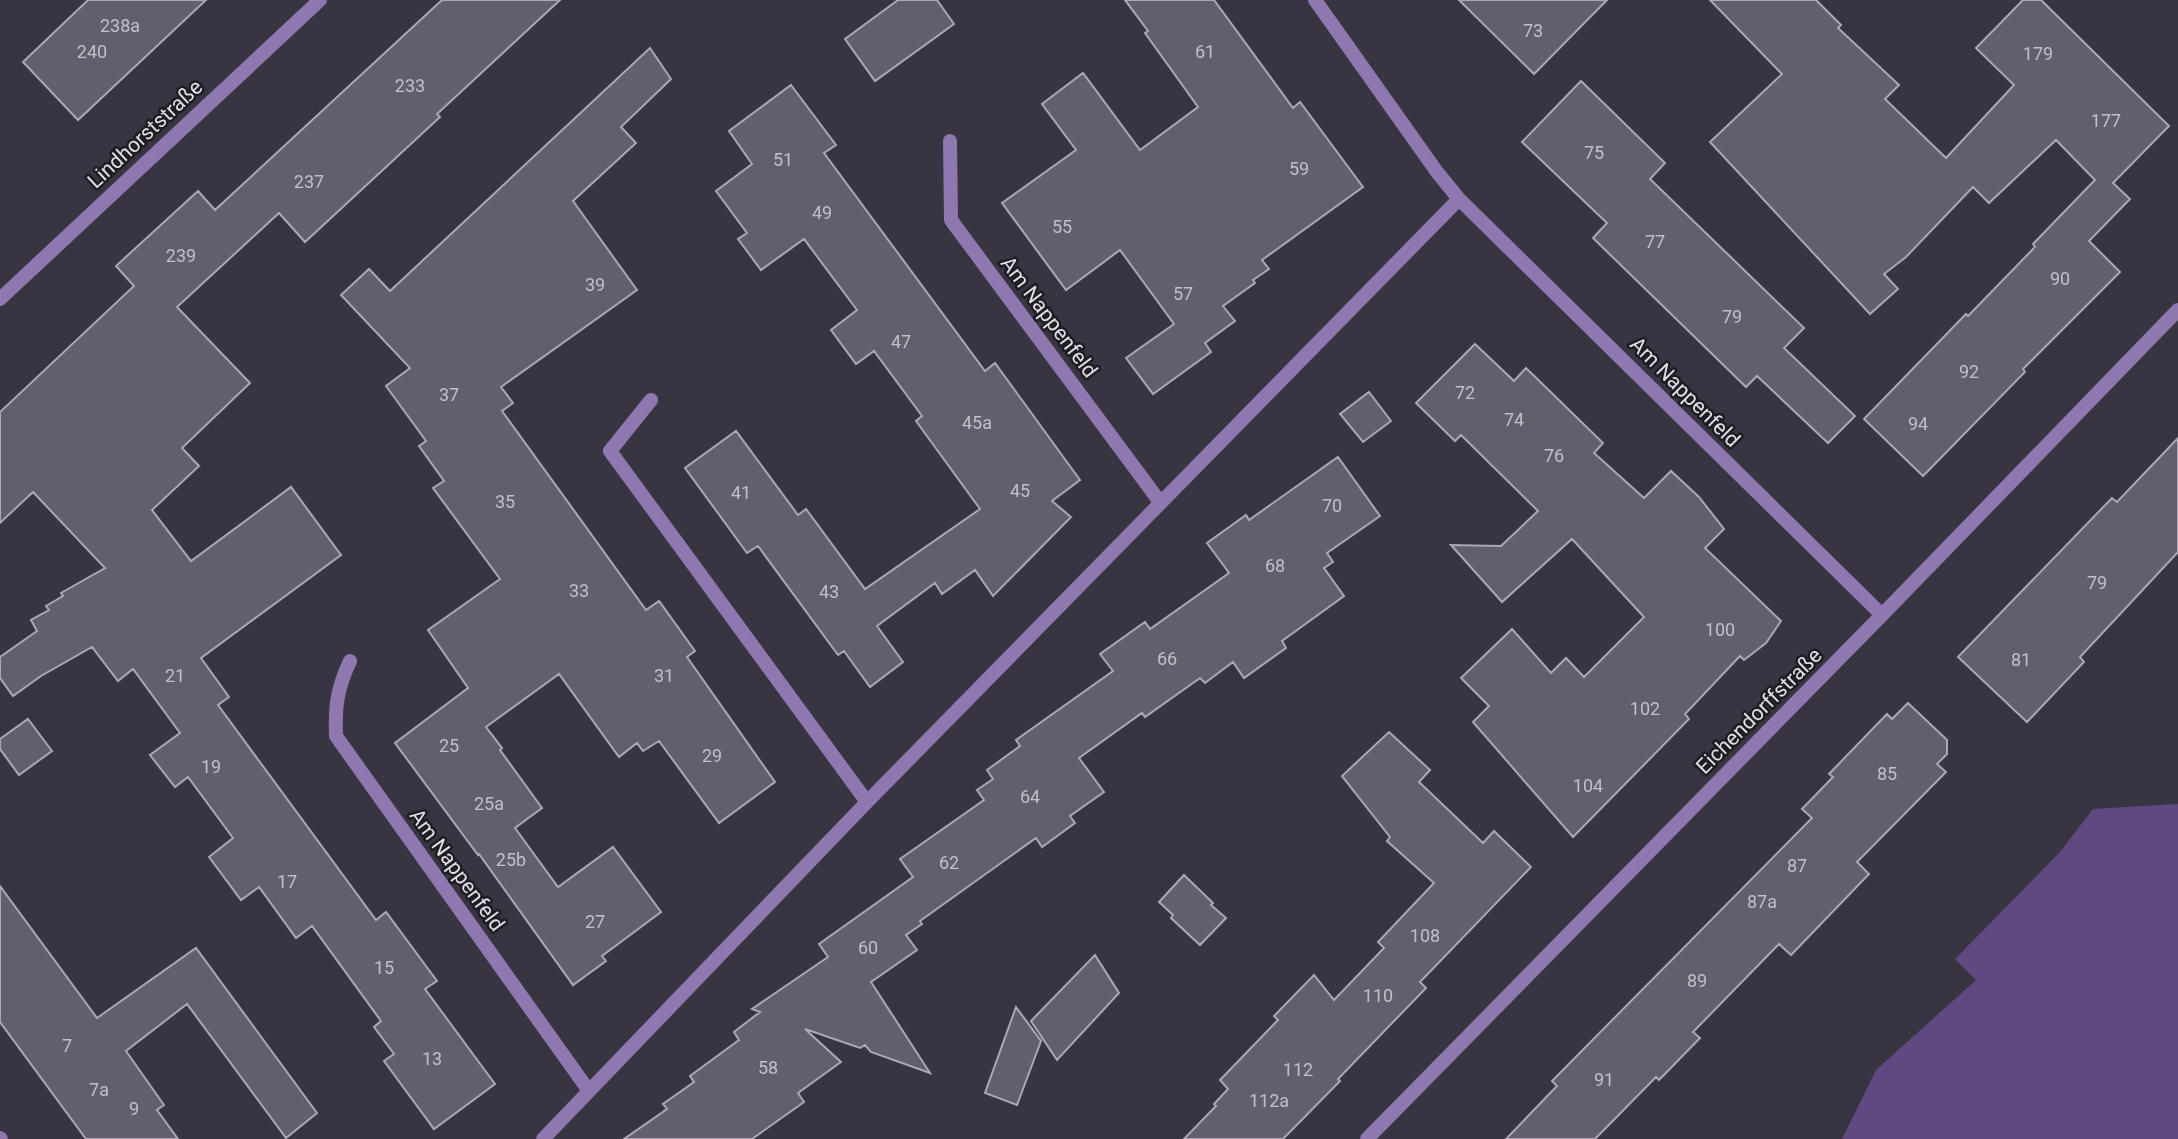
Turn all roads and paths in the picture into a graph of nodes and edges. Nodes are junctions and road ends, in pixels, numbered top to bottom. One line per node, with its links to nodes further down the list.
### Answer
1 (320, 0): 5 (street, Lindhorststraße)
2 (1315, 0): 4 (street, Am Nappenfeld)
3 (950, 141): 8 (street, Am Nappenfeld)
4 (1459, 199): 8 (street); 9 (street, Am Nappenfeld)
5 (0, 299)
6 (2178, 310): 9 (street, Eichendorffstraße)
7 (651, 400): 11 (street)
8 (1160, 502): 11 (street)
9 (1882, 615): 14 (street, Eichendorffstraße)
10 (351, 661): 12 (street, Am Nappenfeld)
11 (867, 802): 12 (street)
12 (589, 1091): 13 (street)
13 (543, 1139)
14 (1367, 1139)

